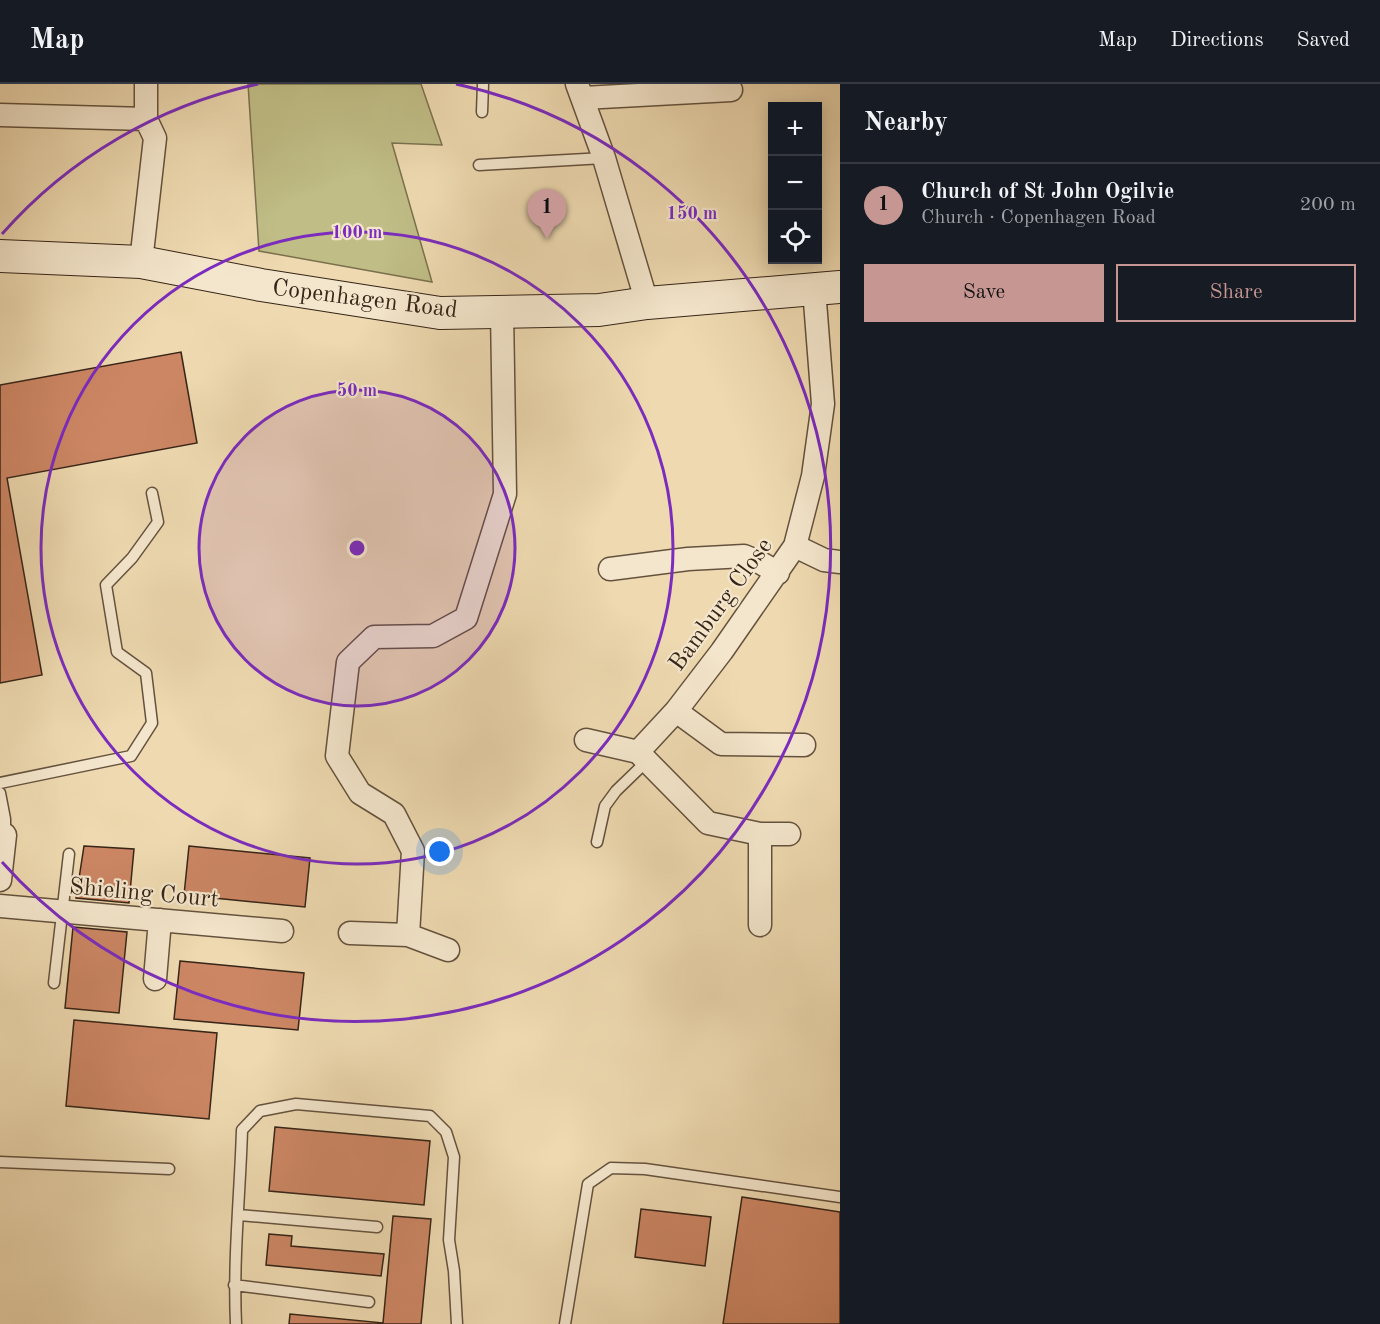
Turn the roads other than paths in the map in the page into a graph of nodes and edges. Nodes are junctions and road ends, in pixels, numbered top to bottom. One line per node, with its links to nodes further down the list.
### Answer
1 (146, 84): 8 (street)
2 (483, 84): 6 (lane)
3 (700, 88): 4 (street); 5 (street)
4 (731, 90)
5 (580, 91): 9 (street)
6 (482, 112)
7 (0, 115): 8 (street)
8 (146, 119): 12 (street)
9 (604, 158): 10 (lane); 14 (street)
10 (479, 165)
11 (0, 256): 12 (street, Copenhagen Road)
12 (141, 262): 15 (street, Copenhagen Road)
13 (827, 288): 14 (street, Copenhagen Road); 16 (street, Bamburg Close)
14 (647, 303): 15 (street, Copenhagen Road)
15 (502, 311): 40 (street)
16 (831, 404): 18 (street, Bamburg Close)
17 (152, 493): 26 (lane)
18 (795, 546): 19 (street); 21 (street, Bamburg Close)
19 (840, 562)
20 (610, 569): 21 (street)
21 (778, 573): 22 (street, Bamburg Close)
22 (676, 711): 24 (street); 25 (street, Bamburg Close)
23 (586, 740): 25 (street)
24 (804, 745)
25 (643, 757): 28 (street); 31 (lane)
26 (0, 783)
27 (0, 793): 30 (lane)
28 (760, 834): 29 (street); 37 (street)
29 (789, 834)
30 (5, 835): 33 (street)
31 (597, 842)
32 (69, 854): 35 (lane)
33 (0, 880)
34 (0, 906): 35 (street, Shieling Court)
35 (61, 911): 36 (street, Shieling Court); 43 (lane)
36 (160, 920): 38 (street, Shieling Court); 42 (street)
37 (760, 925)
38 (282, 932)
39 (350, 933): 40 (street)
40 (408, 935): 41 (street)
41 (448, 950)
42 (155, 979)
43 (54, 983)
44 (0, 1162): 45 (lane)
45 (170, 1168)
46 (840, 1197): 53 (lane)
47 (239, 1215): 48 (lane); 49 (lane); 52 (lane)
48 (377, 1227)
49 (234, 1285): 50 (lane); 51 (lane)
50 (369, 1302)
51 (236, 1324)
52 (457, 1324)
53 (565, 1324)

